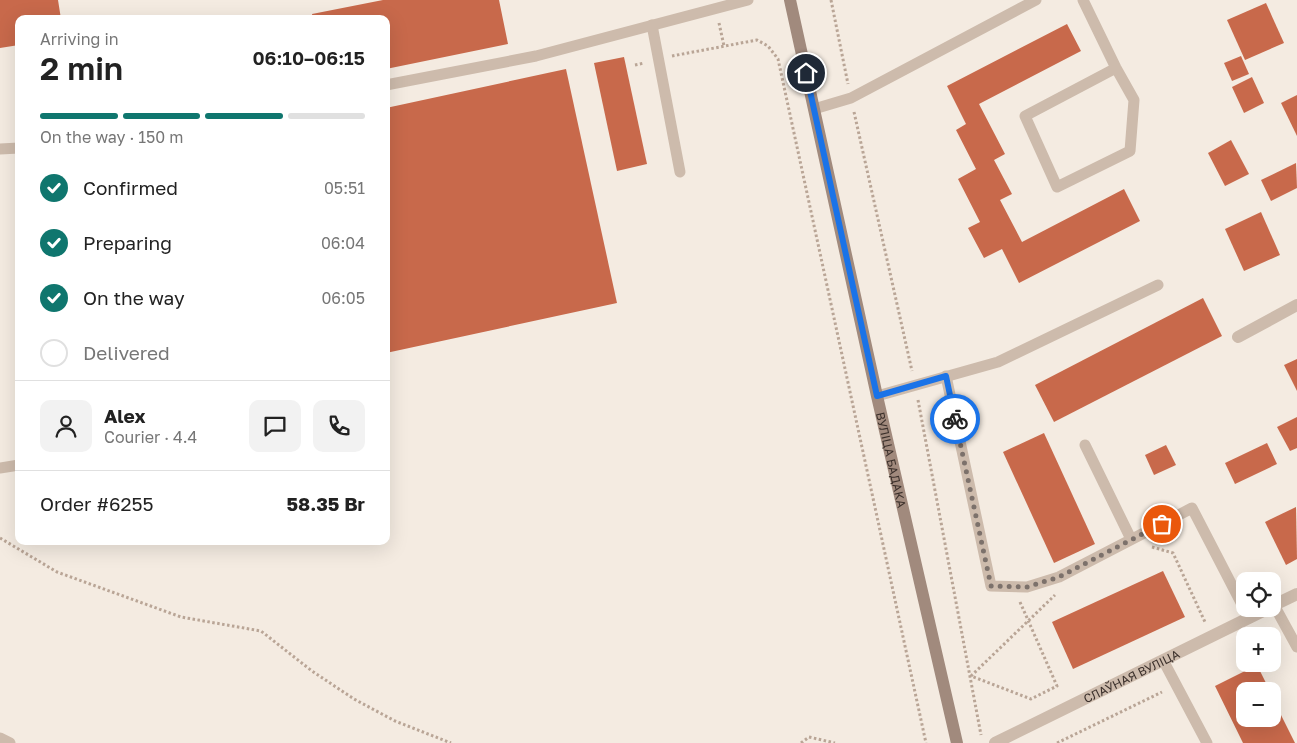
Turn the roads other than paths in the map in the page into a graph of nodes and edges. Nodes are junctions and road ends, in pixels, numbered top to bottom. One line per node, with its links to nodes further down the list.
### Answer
1 (748, 0): 5 (lane)
2 (790, 0): 8 (main road, ВУЛІЦА БАДАКА)
3 (1036, 0): 8 (lane)
4 (1084, 0): 6 (lane)
5 (652, 25): 7 (lane); 11 (lane)
6 (1116, 68): 6 (lane)
7 (390, 84)
8 (814, 109): 16 (main road, ВУЛІЦА БАДАКА)
9 (15, 148): 10 (lane)
10 (0, 149)
11 (680, 172)
12 (1158, 285): 15 (lane)
13 (1297, 305): 14 (street)
14 (1238, 337)
15 (946, 376): 16 (lane); 20 (lane)
16 (877, 396): 30 (main road, ВУЛІЦА БАДАКА)
17 (1086, 445): 20 (lane)
18 (15, 465): 19 (lane)
19 (0, 468)
20 (1131, 539): 24 (lane)
21 (1297, 594): 22 (street, СЛАЎНАЯ ВУЛІЦА)
22 (1281, 602)
23 (1278, 617): 25 (lane)
24 (1249, 618): 26 (street, СЛАЎНАЯ ВУЛІЦА)
25 (1297, 646)
26 (1163, 660): 28 (street, СЛАЎНАЯ ВУЛІЦА); 32 (lane)
27 (0, 738): 29 (lane)
28 (1012, 739): 31 (street, СЛАЎНАЯ ВУЛІЦА)
29 (10, 743)
30 (957, 743)
31 (995, 743)
32 (1207, 743)

